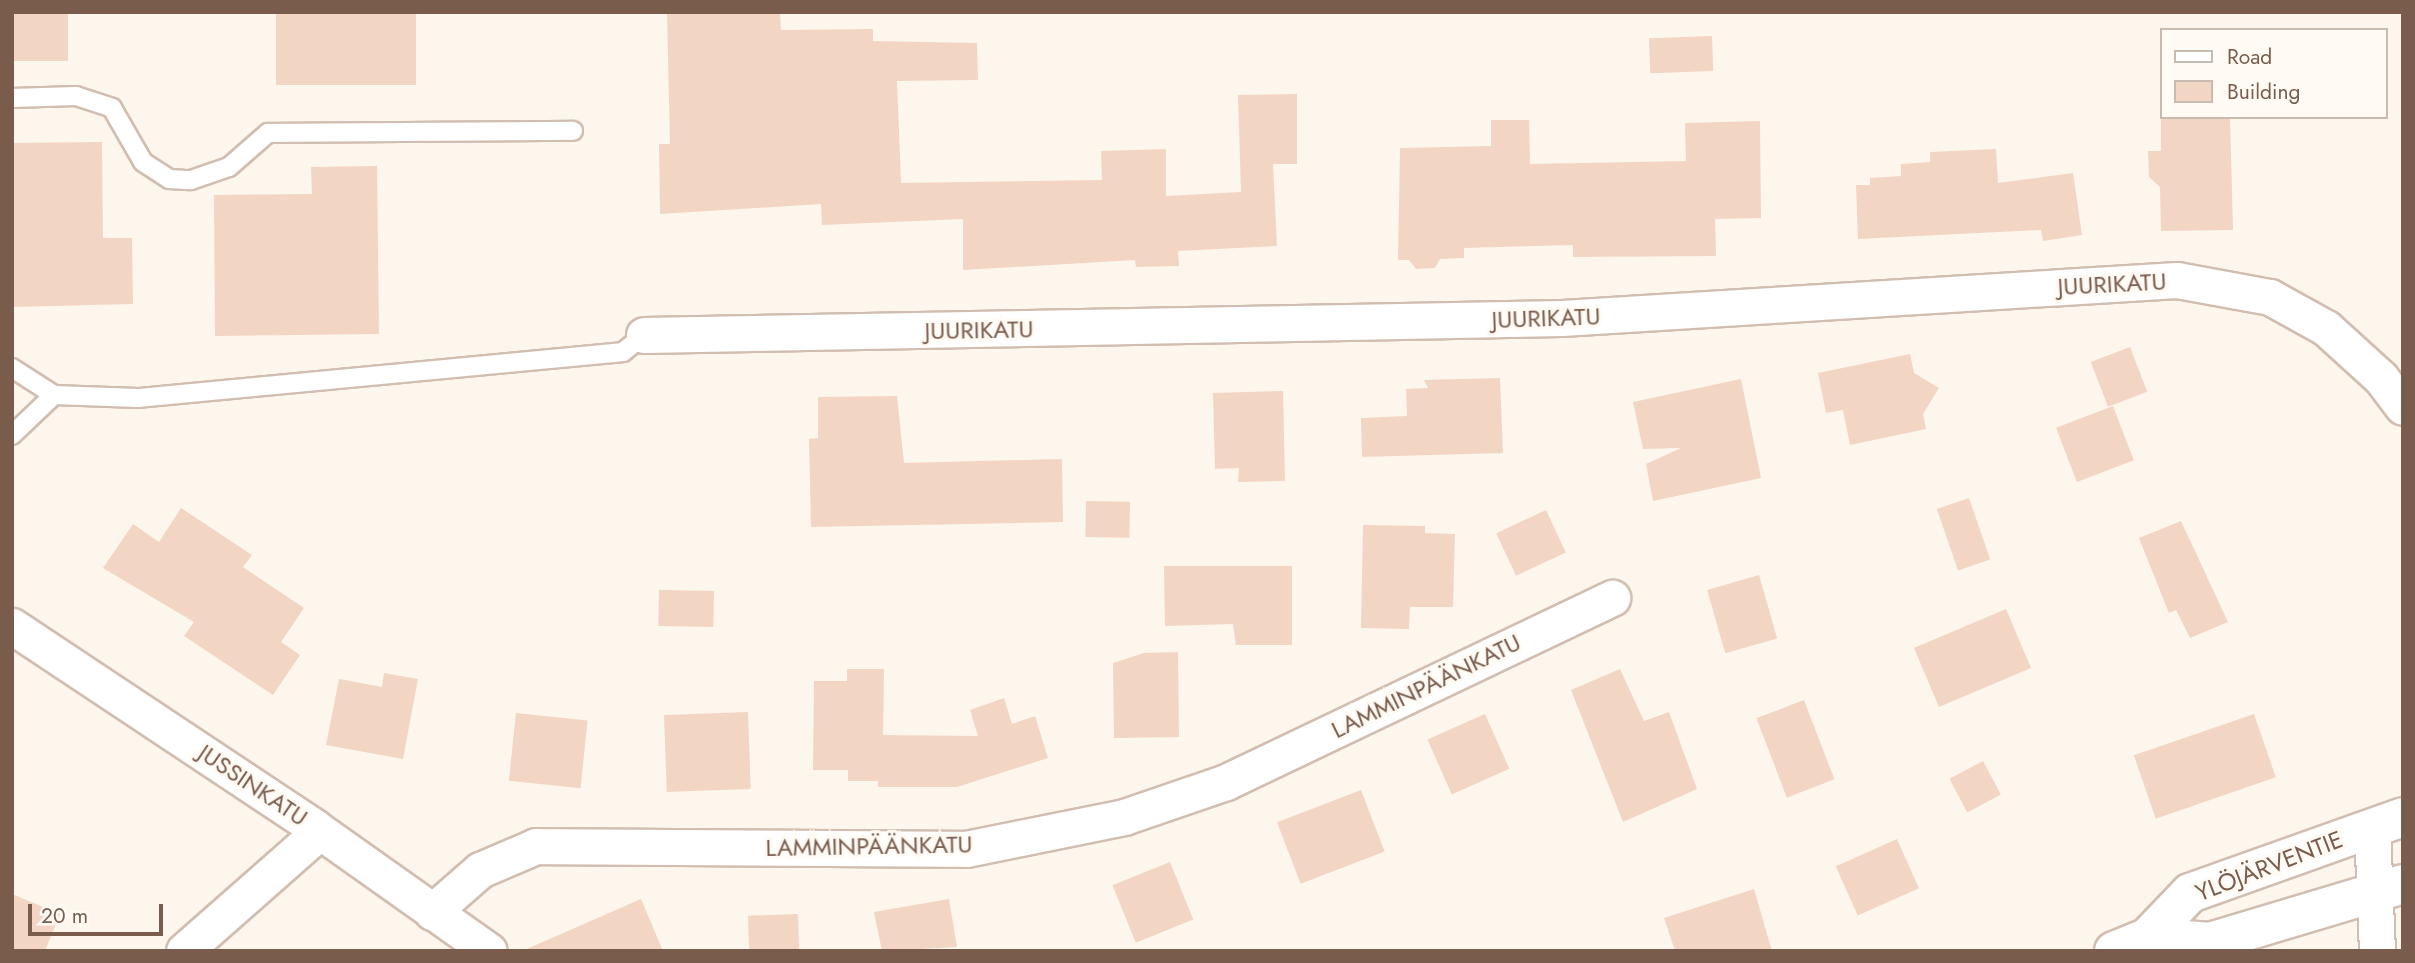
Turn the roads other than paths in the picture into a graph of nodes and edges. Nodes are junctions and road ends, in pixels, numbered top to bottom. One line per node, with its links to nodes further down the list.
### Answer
1 (12, 98): 2 (lane)
2 (573, 131)
3 (644, 335): 5 (lane); 6 (street, JUURIKATU)
4 (12, 368): 5 (lane)
5 (54, 395): 7 (lane)
6 (2403, 407)
7 (12, 435)
8 (1612, 598): 13 (street, LAMMINPÄÄNKATU)
9 (12, 626): 11 (street, JUSSINKATU)
10 (2388, 822): 12 (street); 14 (main road, YLÖJÄRVENTIE)
11 (320, 831): 13 (street, JUSSINKATU); 15 (street)
12 (2389, 888): 14 (main road, YLÖJÄRVENTIE); 17 (street)
13 (432, 912): 16 (street, JUSSINKATU)
14 (2131, 944)
15 (184, 951)
16 (489, 951)
17 (2377, 951)

